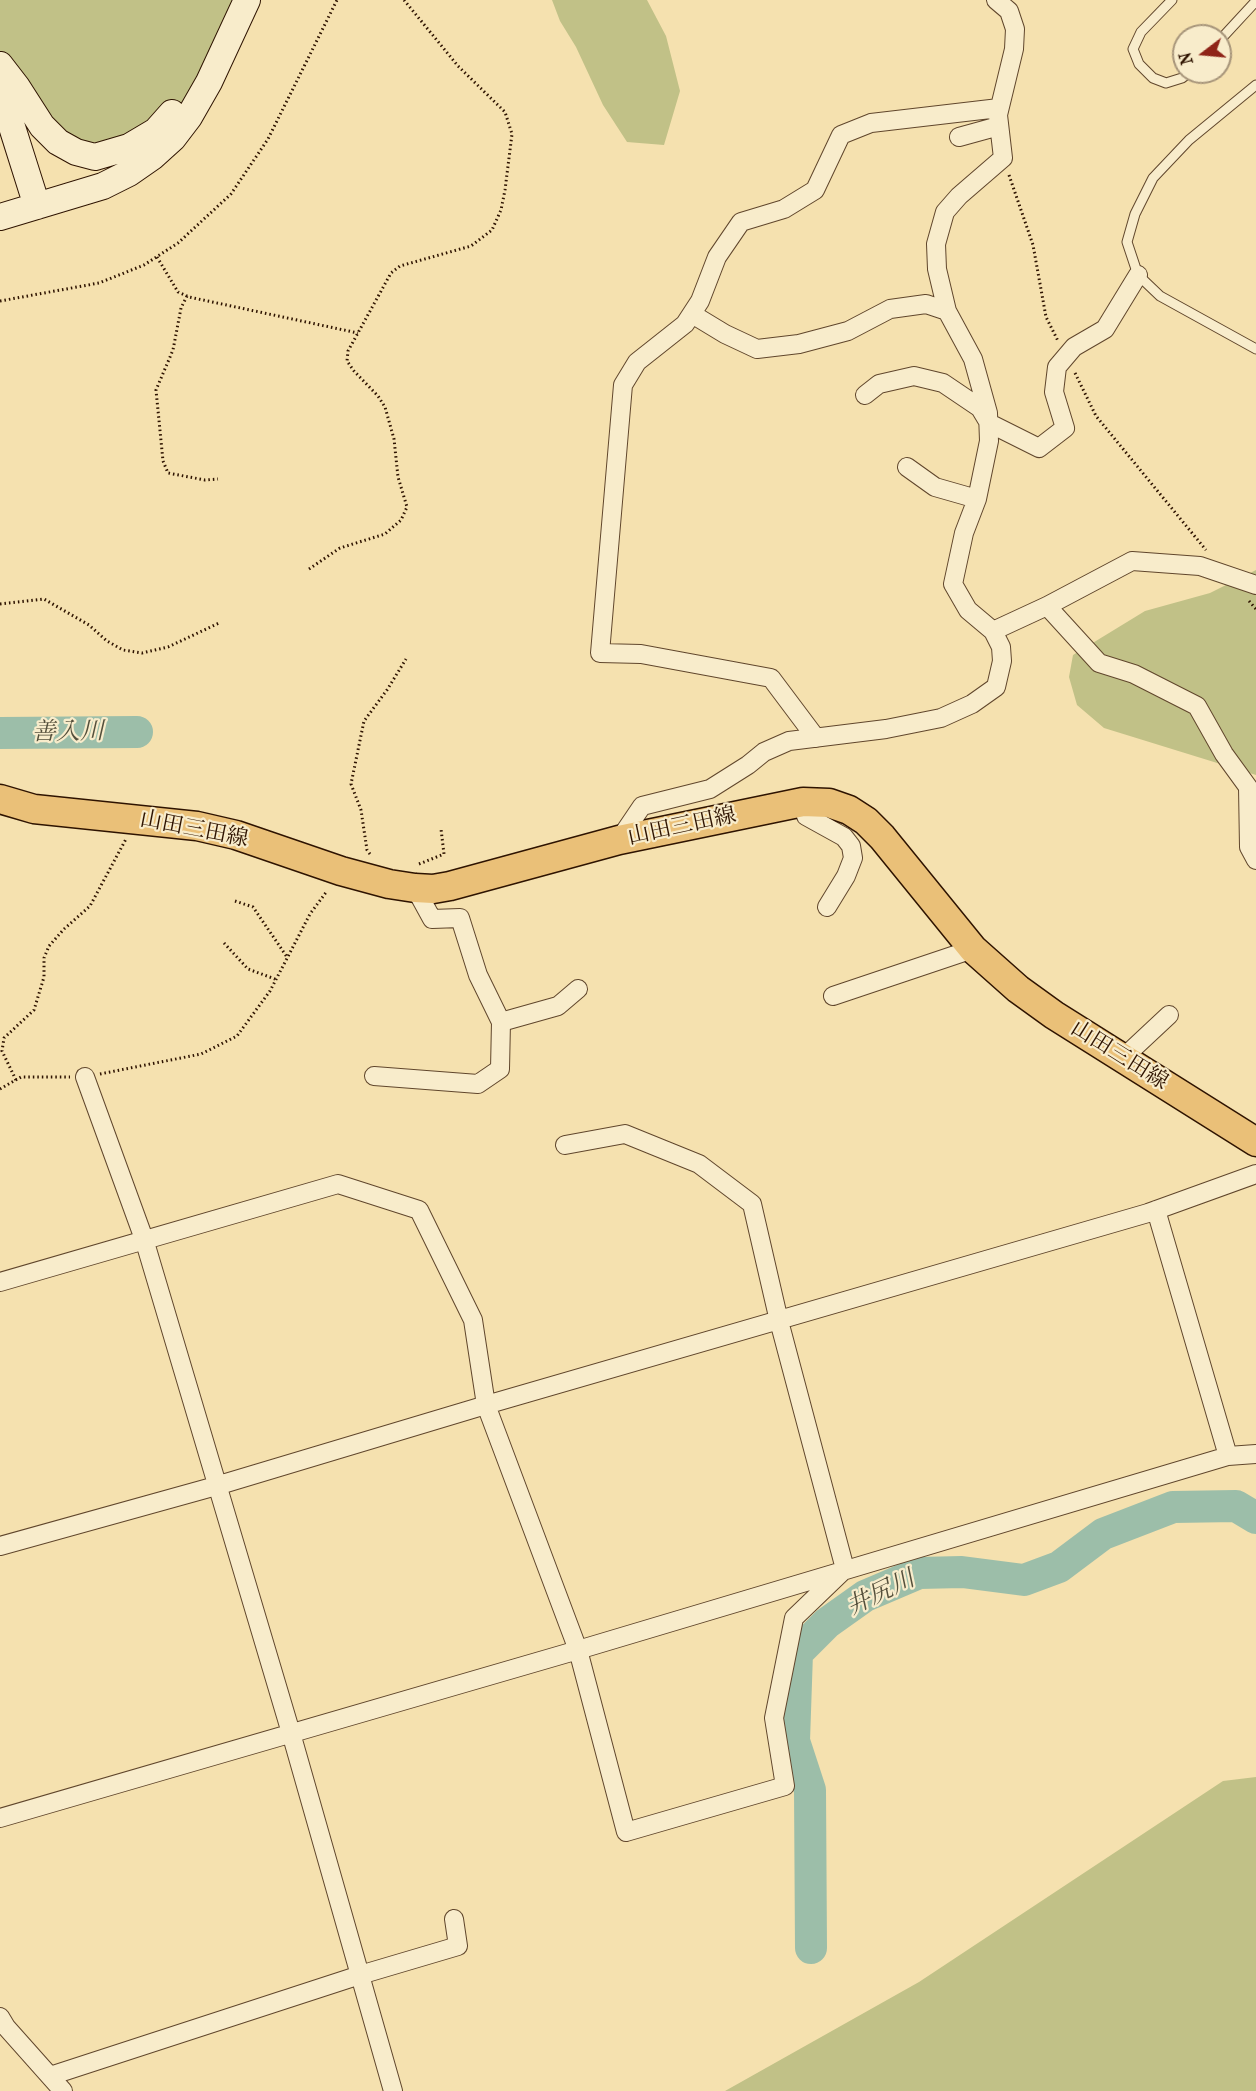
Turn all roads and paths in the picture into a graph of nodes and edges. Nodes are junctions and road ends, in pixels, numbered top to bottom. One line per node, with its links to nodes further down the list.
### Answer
1 (247, 0): 8 (street)
2 (337, 0): 18 (path)
3 (404, 0): 24 (path)
4 (1172, 0): 10 (lane)
5 (999, 1): 13 (street)
6 (1256, 1): 7 (lane)
7 (1232, 27)
8 (229, 39): 9 (street); 16 (street)
9 (0, 65)
10 (1172, 81)
11 (1256, 85): 19 (lane)
12 (0, 89): 16 (street)
13 (999, 117): 14 (street); 15 (street); 23 (street)
14 (959, 137)
15 (1003, 159): 22 (street); 25 (path)
16 (37, 206): 17 (street)
17 (0, 217)
18 (157, 256): 20 (path); 21 (path)
19 (1138, 275): 26 (lane); 29 (street)
20 (187, 296): 24 (path); 31 (path)
21 (0, 301)
22 (947, 311): 23 (street); 29 (street)
23 (692, 314): 42 (street)
24 (358, 333): 34 (path)
25 (1061, 346)
26 (1256, 350)
27 (1071, 366): 33 (path)
28 (864, 395): 29 (street)
29 (989, 423): 32 (street)
30 (907, 466): 32 (street)
31 (218, 479)
32 (977, 500): 40 (street)
33 (1212, 556)
34 (309, 569)
35 (1252, 593): 37 (street); 38 (path)
36 (0, 604): 39 (path)
37 (1047, 606): 40 (street); 48 (street)
38 (1256, 609)
39 (219, 623)
40 (993, 631): 42 (street)
41 (406, 659): 47 (path)
42 (816, 738): 46 (street)
43 (0, 799): 45 (main road, 山田三田線)
44 (803, 802): 46 (main road, 山田三田線); 51 (street); 53 (main road, 山田三田線)
45 (133, 818): 49 (main road, 山田三田線); 62 (path)
46 (619, 840): 49 (main road, 山田三田線)
47 (373, 859)
48 (1256, 860)
49 (415, 888): 58 (street)
50 (235, 901): 54 (path)
51 (827, 907)
52 (224, 944): 61 (path)
53 (972, 949): 56 (street); 59 (main road, 山田三田線)
54 (287, 957)
55 (578, 989): 58 (street)
56 (833, 996)
57 (1169, 1015): 59 (street)
58 (501, 1022): 60 (street)
59 (1122, 1058): 64 (main road, 山田三田線)
60 (374, 1076)
61 (85, 1077): 62 (path); 68 (street)
62 (16, 1080): 63 (path)
63 (0, 1089)
64 (1256, 1142)
65 (565, 1145): 70 (street)
66 (1256, 1174): 67 (street)
67 (1156, 1210): 70 (street); 73 (street)
68 (144, 1239): 69 (street); 71 (street); 74 (street)
69 (0, 1282)
70 (779, 1321): 71 (street); 76 (street)
71 (486, 1405): 74 (street); 77 (street)
72 (1256, 1454): 73 (street)
73 (1228, 1456): 76 (street)
74 (216, 1486): 75 (street); 78 (street)
75 (0, 1546)
76 (845, 1569): 77 (street); 77 (street)
77 (578, 1650): 78 (street)
78 (291, 1733): 79 (street); 81 (street)
79 (0, 1818)
80 (454, 1920): 81 (street)
81 (360, 1976): 83 (street); 85 (street)
82 (0, 2017): 83 (street)
83 (50, 2076): 84 (street)
84 (63, 2091)
85 (393, 2091)

